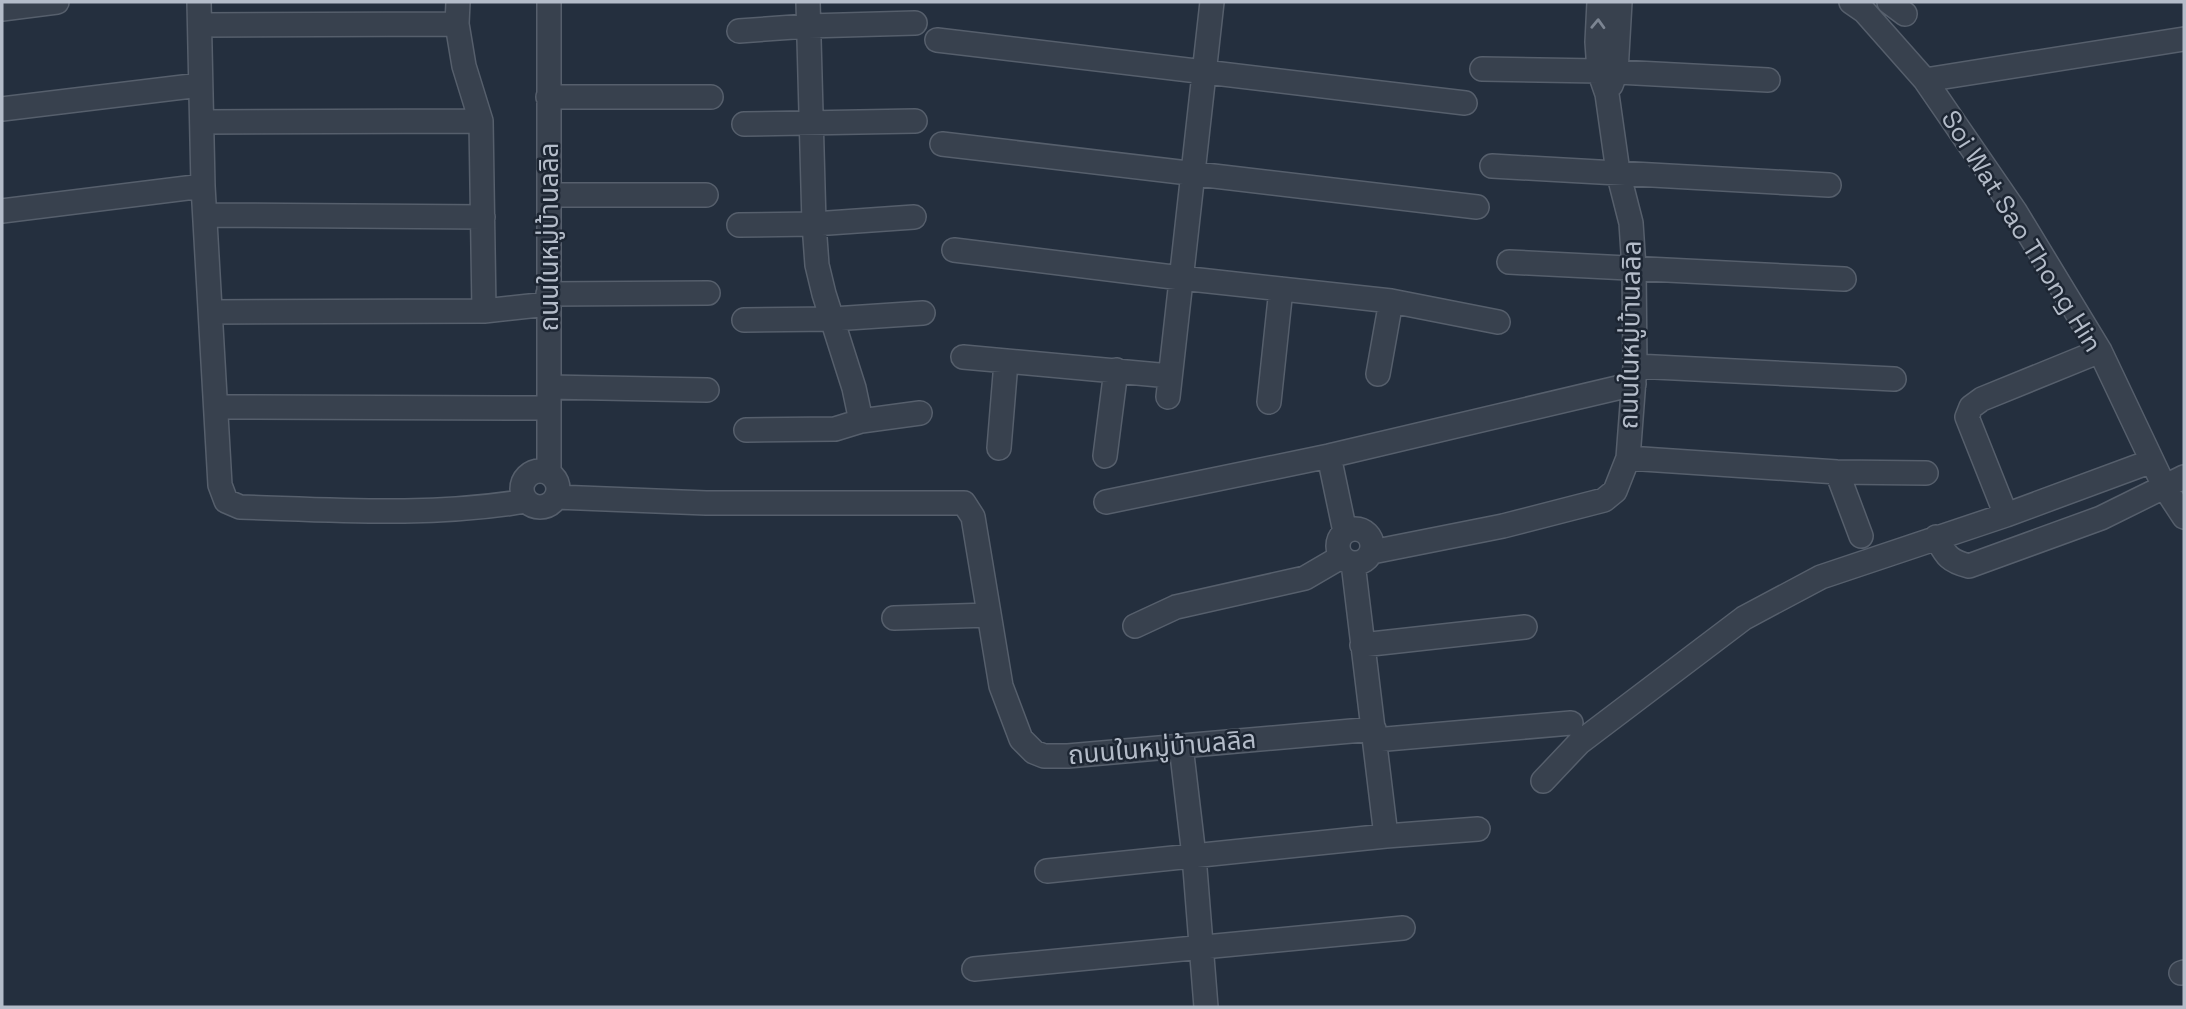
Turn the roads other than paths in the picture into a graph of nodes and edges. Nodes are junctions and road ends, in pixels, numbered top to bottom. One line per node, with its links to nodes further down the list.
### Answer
1 (57, 2): 8 (street)
2 (549, 2): 22 (street, ถนนในหมู่บ้านลลิล)
3 (808, 2): 12 (street)
4 (1212, 2): 17 (street)
5 (1598, 2): 18 (street, ถนนในหมู่บ้านลลิล, one-way to 5)
6 (1620, 2): 18 (street, ถนนในหมู่บ้านลลิล)
7 (1851, 2): 20 (street, Soi Wat Sao Thong Hin)
8 (2, 9)
9 (200, 13): 10 (street); 21 (street)
10 (458, 13): 26 (street)
11 (915, 23): 12 (street)
12 (808, 26): 13 (street); 27 (street)
13 (739, 31)
14 (2184, 39): 20 (street)
15 (937, 40): 17 (street)
16 (1482, 69): 18 (street)
17 (1204, 72): 24 (street); 34 (street)
18 (1607, 72): 19 (street); 33 (street, ถนนในหมู่บ้านลลิล)
19 (1768, 80)
20 (1925, 80): 61 (street, Soi Wat Sao Thong Hin)
21 (200, 85): 25 (street); 29 (street)
22 (548, 97): 23 (street); 37 (street, ถนนในหมู่บ้านลลิล)
23 (711, 97)
24 (1465, 103)
25 (2, 109)
26 (481, 121): 29 (street); 42 (street)
27 (812, 121): 28 (street); 30 (street); 44 (street)
28 (915, 121)
29 (202, 122): 35 (street)
30 (744, 124)
31 (942, 144): 34 (street)
32 (1492, 166): 33 (street)
33 (1618, 172): 36 (street); 48 (street, ถนนในหมู่บ้านลลิล)
34 (1192, 173): 39 (street); 49 (street)
35 (203, 186): 40 (street); 41 (street)
36 (1829, 186)
37 (549, 195): 38 (street); 53 (street, ถนนในหมู่บ้านลลิล)
38 (706, 195)
39 (1477, 207)
40 (2, 211)
41 (206, 215): 42 (street); 56 (street)
42 (483, 217): 55 (street)
43 (914, 217): 44 (street)
44 (814, 224): 45 (street); 58 (street)
45 (739, 225)
46 (954, 250): 49 (street)
47 (1509, 262): 48 (street)
48 (1634, 268): 50 (street); 66 (street, ถนนในหมู่บ้านลลิล)
49 (1181, 278): 51 (street); 64 (street)
50 (1844, 279)
51 (1281, 289): 54 (street); 70 (street)
52 (708, 293): 53 (street)
53 (548, 299): 55 (street); 69 (street, ถนนในหมู่บ้านลลิล)
54 (1391, 301): 60 (street); 65 (street)
55 (484, 311): 56 (street)
56 (212, 312): 71 (street)
57 (923, 313): 58 (street)
58 (833, 319): 59 (street); 73 (street)
59 (744, 320)
60 (1498, 322)
61 (2100, 351): 79 (street, Soi Wat Sao Thong Hin); 87 (street)
62 (962, 357): 63 (street)
63 (1006, 362): 64 (street); 75 (street)
64 (1116, 370): 76 (street)
65 (1378, 374)
66 (1634, 375): 67 (street); 77 (street); 78 (street, ถนนในหมู่บ้านลลิล)
67 (1894, 379)
68 (707, 390): 69 (street)
69 (549, 398): 71 (street); 82 (street, ถนนในหมู่บ้านลลิล)
70 (1269, 402)
71 (216, 407): 85 (street)
72 (920, 413): 73 (street)
73 (861, 421): 74 (street)
74 (746, 430)
75 (999, 448)
76 (1105, 456)
77 (1329, 456): 86 (street); 89 (street)
78 (1628, 458): 80 (street); 92 (street, ถนนในหมู่บ้านลลิล)
79 (2152, 461): 83 (street, Soi Wat Sao Thong Hin); 87 (street)
80 (1837, 472): 81 (street); 90 (street)
81 (1926, 472)
82 (549, 473): 84 (street); 85 (street)
83 (2174, 482): 88 (street, Soi Wat Sao Thong Hin); 91 (street)
84 (556, 497): 85 (street); 93 (street, ถนนในหมู่บ้านลลิล)
85 (526, 501)
86 (1106, 502)
87 (2006, 514): 91 (street)
88 (2184, 517)
89 (1345, 532): 92 (street); 92 (street)
90 (1861, 536)
91 (1936, 537): 101 (street)
92 (1355, 557): 95 (street, ถนนในหมู่บ้านลลิล); 97 (street)
93 (989, 615): 94 (street); 100 (street, ถนนในหมู่บ้านลลิล)
94 (894, 618)
95 (1135, 626)
96 (1525, 627): 97 (street)
97 (1362, 645): 99 (street)
98 (1571, 723): 99 (street, ถนนในหมู่บ้านลลิล)
99 (1375, 734): 100 (street, ถนนในหมู่บ้านลลิล); 103 (street)
100 (1181, 746): 104 (street)
101 (1543, 781)
102 (1478, 829): 103 (street)
103 (1386, 835): 104 (street)
104 (1194, 856): 105 (street); 107 (street)
105 (1047, 871)
106 (1403, 928): 107 (street)
107 (1200, 946): 108 (street); 109 (street)
108 (974, 969)
109 (1206, 1007)

